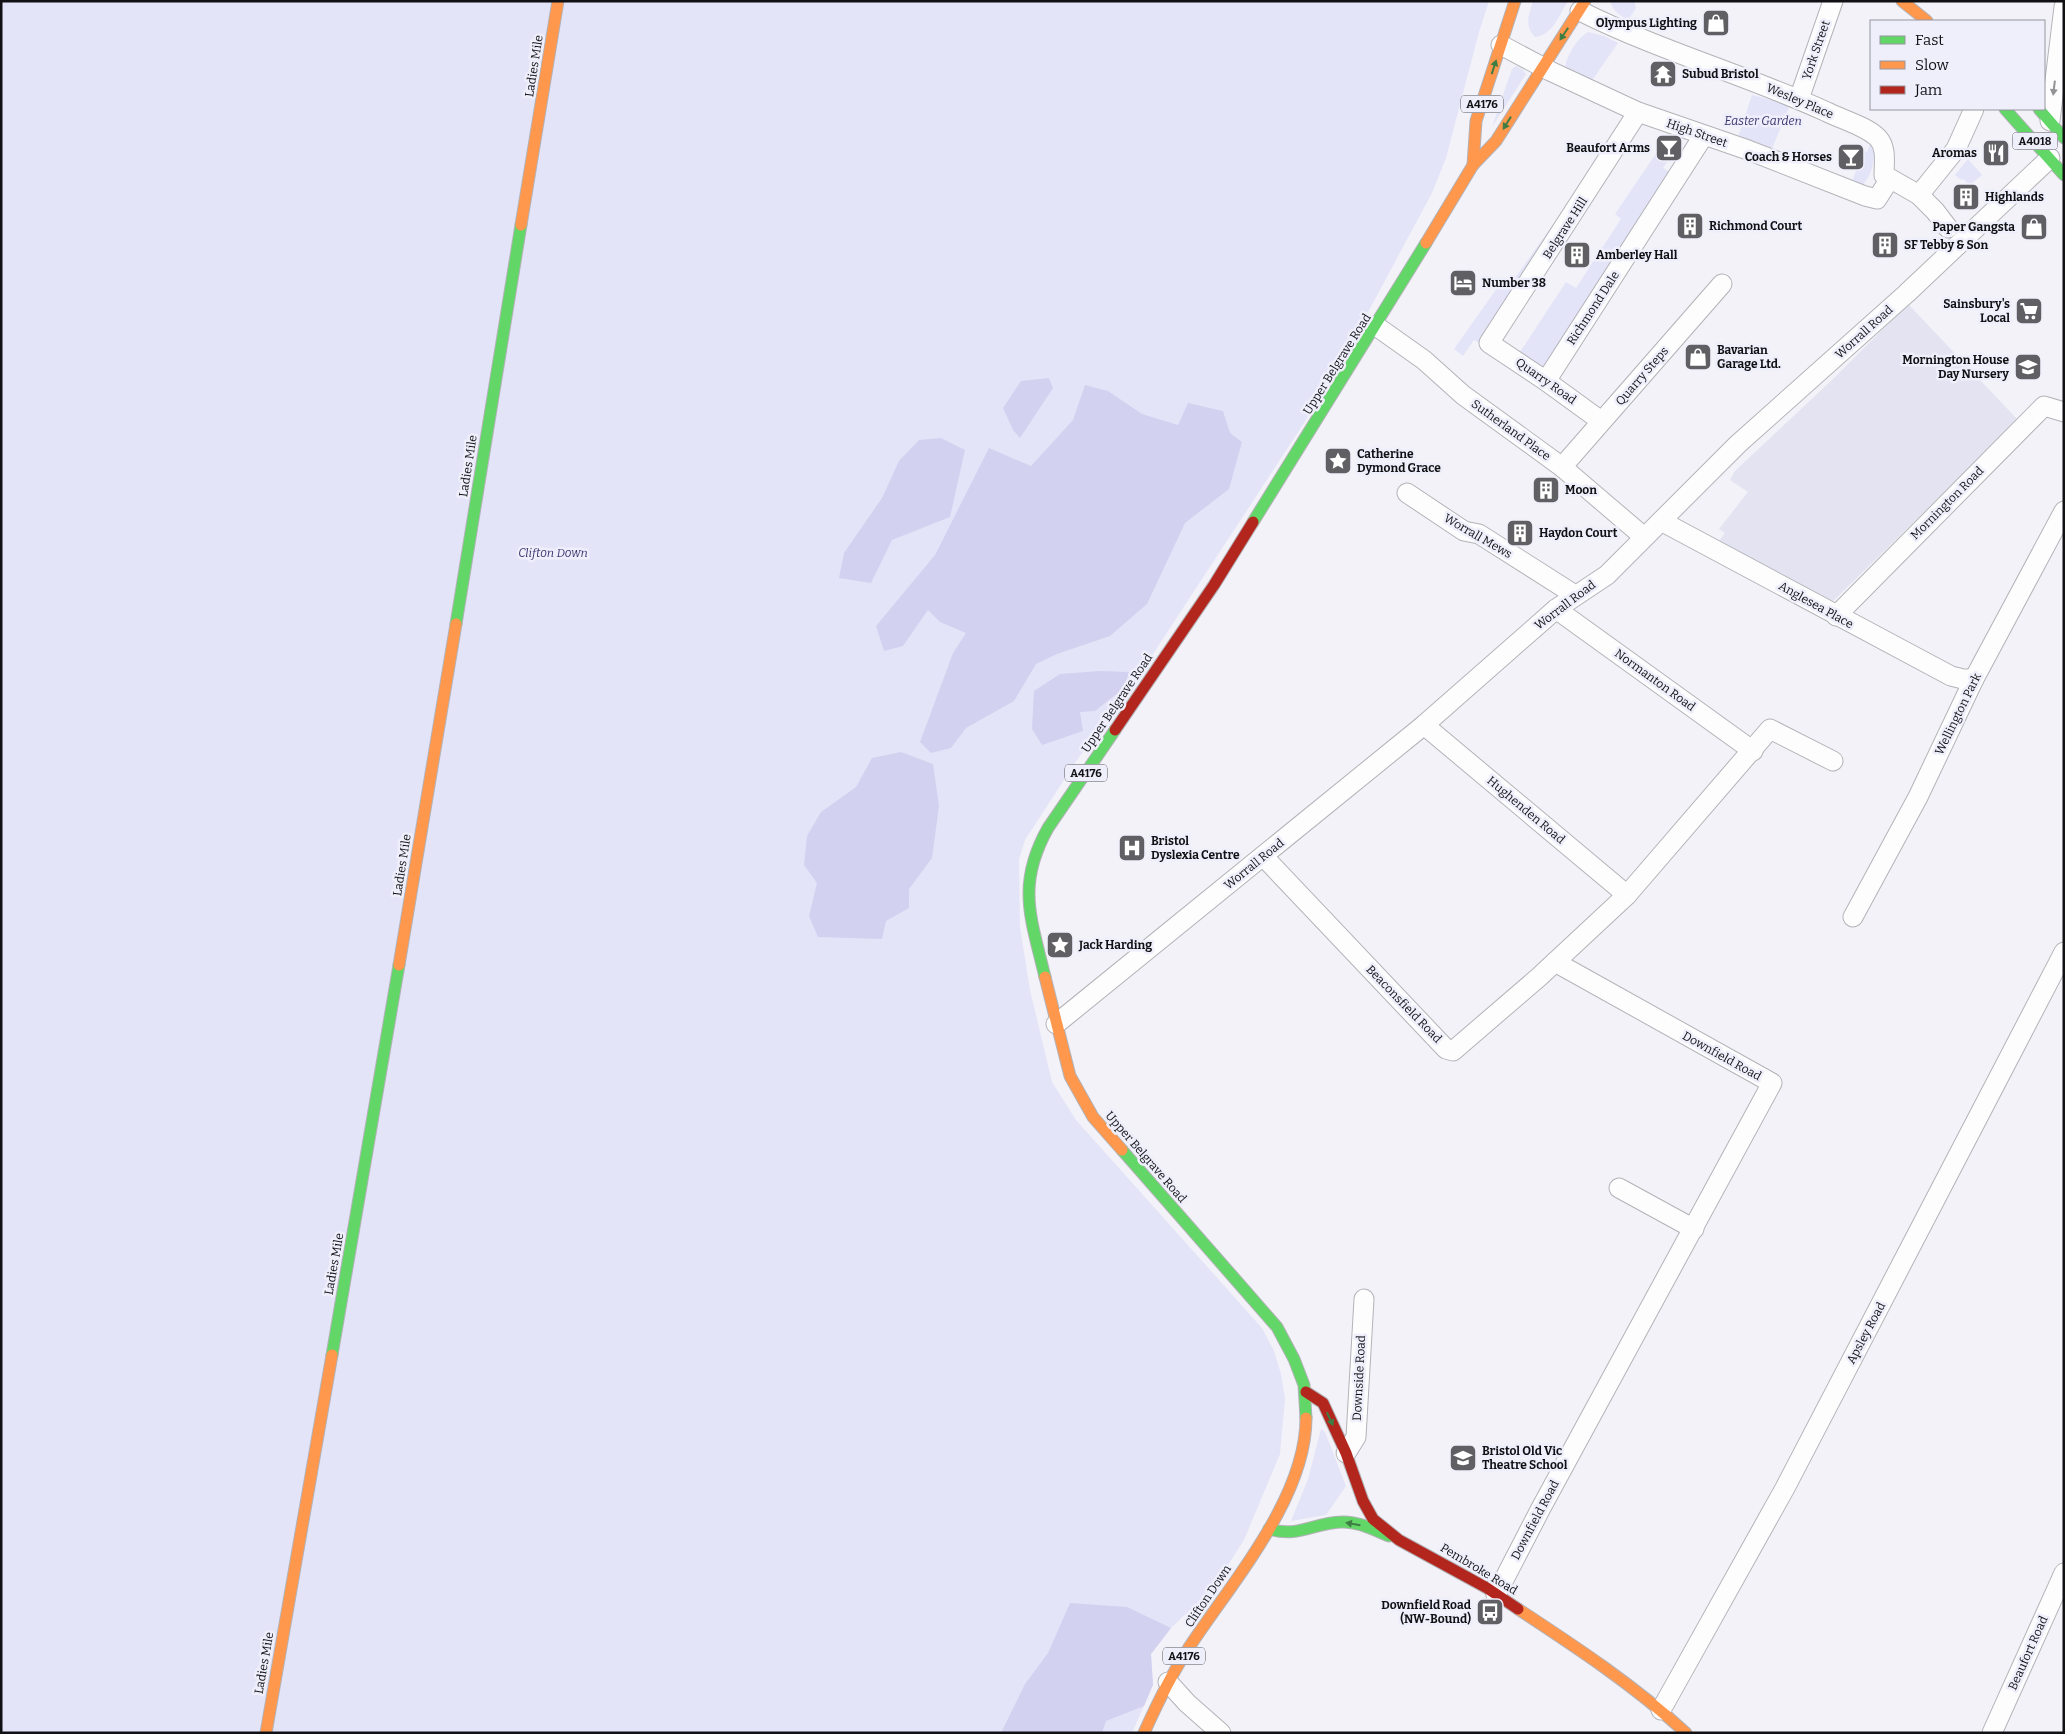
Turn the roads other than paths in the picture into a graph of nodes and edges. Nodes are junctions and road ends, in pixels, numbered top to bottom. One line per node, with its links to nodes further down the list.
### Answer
1 (558, 1): 61 (main road, Ladies Mile)
2 (1515, 1): 8 (main road, Upper Belgrave Road / A4176)
3 (1833, 1): 12 (street, York Street)
4 (1902, 1): 7 (main road)
5 (1582, 6): 10 (main road, Upper Belgrave Road / A4176, one-way to 10); 12 (street, Wesley Place)
6 (2064, 7): 9 (street)
7 (1926, 20)
8 (1501, 46): 10 (street, High Street); 20 (main road, Upper Belgrave Road / A4176, one-way to 8)
9 (2058, 55): 11 (street); 16 (street, one-way to 16)
10 (1542, 67): 15 (street, High Street); 20 (main road, Upper Belgrave Road / A4176, one-way to 20)
11 (2045, 68)
12 (1799, 99): 22 (street, Wesley Place)
13 (1974, 110): 23 (street)
14 (2006, 110): 19 (main road, A4018)
15 (1638, 112): 17 (street, High Street); 27 (street, Belgrave Hill)
16 (2044, 115): 18 (main road, A4018)
17 (1704, 135): 22 (street, High Street); 28 (street, Richmond Dale)
18 (2064, 138)
19 (2050, 158): 21 (main road, A4018); 34 (street, Worrall Road)
20 (1473, 165): 26 (main road, Upper Belgrave Road / A4176)
21 (2064, 175)
22 (1889, 180): 23 (street)
23 (1919, 195): 24 (street)
24 (1948, 228)
25 (1722, 284): 30 (street, Quarry Steps)
26 (1376, 326): 31 (street, Sutherland Place); 48 (main road, Upper Belgrave Road / A4176)
27 (1489, 343): 28 (street, Quarry Road)
28 (1546, 380): 30 (street, Quarry Road)
29 (2064, 412): 38 (street, Mornington Road)
30 (1601, 421): 31 (street, Quarry Steps)
31 (1562, 467): 35 (street, Sutherland Place)
32 (1408, 493): 36 (street, Worrall Mews)
33 (2064, 511): 39 (street, Wellington Park)
34 (1661, 521): 35 (street, Worrall Road); 38 (street, Anglesea Place)
35 (1644, 537): 36 (street, Worrall Road)
36 (1575, 595): 37 (street, Worrall Road)
37 (1556, 610): 40 (street, Worrall Road); 41 (street, Normanton Road)
38 (1836, 616): 39 (street, Anglesea Place)
39 (1974, 679): 45 (street, Wellington Park)
40 (1424, 725): 43 (street, Worrall Road); 44 (street, Hughenden Road)
41 (1753, 751): 42 (street); 44 (street)
42 (1833, 761)
43 (1263, 856): 47 (street, Beaconsfield Road); 48 (street, Worrall Road)
44 (1627, 895): 47 (street)
45 (1853, 918)
46 (2064, 952): 59 (street, Apsley Road)
47 (1555, 962): 50 (street, Downfield Road)
48 (1056, 1024): 52 (main road, Upper Belgrave Road / A4176)
49 (1619, 1188): 50 (street)
50 (1694, 1228): 57 (street, Downfield Road)
51 (1364, 1299): 53 (street, Downside Road)
52 (1306, 1392): 53 (main road, Pembroke Road, one-way to 53); 54 (main road, A4176)
53 (1346, 1453): 55 (main road, Pembroke Road)
54 (1269, 1529): 55 (main road, one-way to 54); 58 (main road, Clifton Down / A4176)
55 (1398, 1540): 57 (main road, Pembroke Road)
56 (2064, 1573): 64 (street, Beaufort Road)
57 (1496, 1595): 59 (main road, Pembroke Road)
58 (1168, 1682): 60 (street); 62 (main road, Clifton Down / A4176)
59 (1661, 1710): 63 (main road, Pembroke Road)
60 (1212, 1729)
61 (266, 1733)
62 (1144, 1733)
63 (1686, 1733)
64 (1992, 1733)

